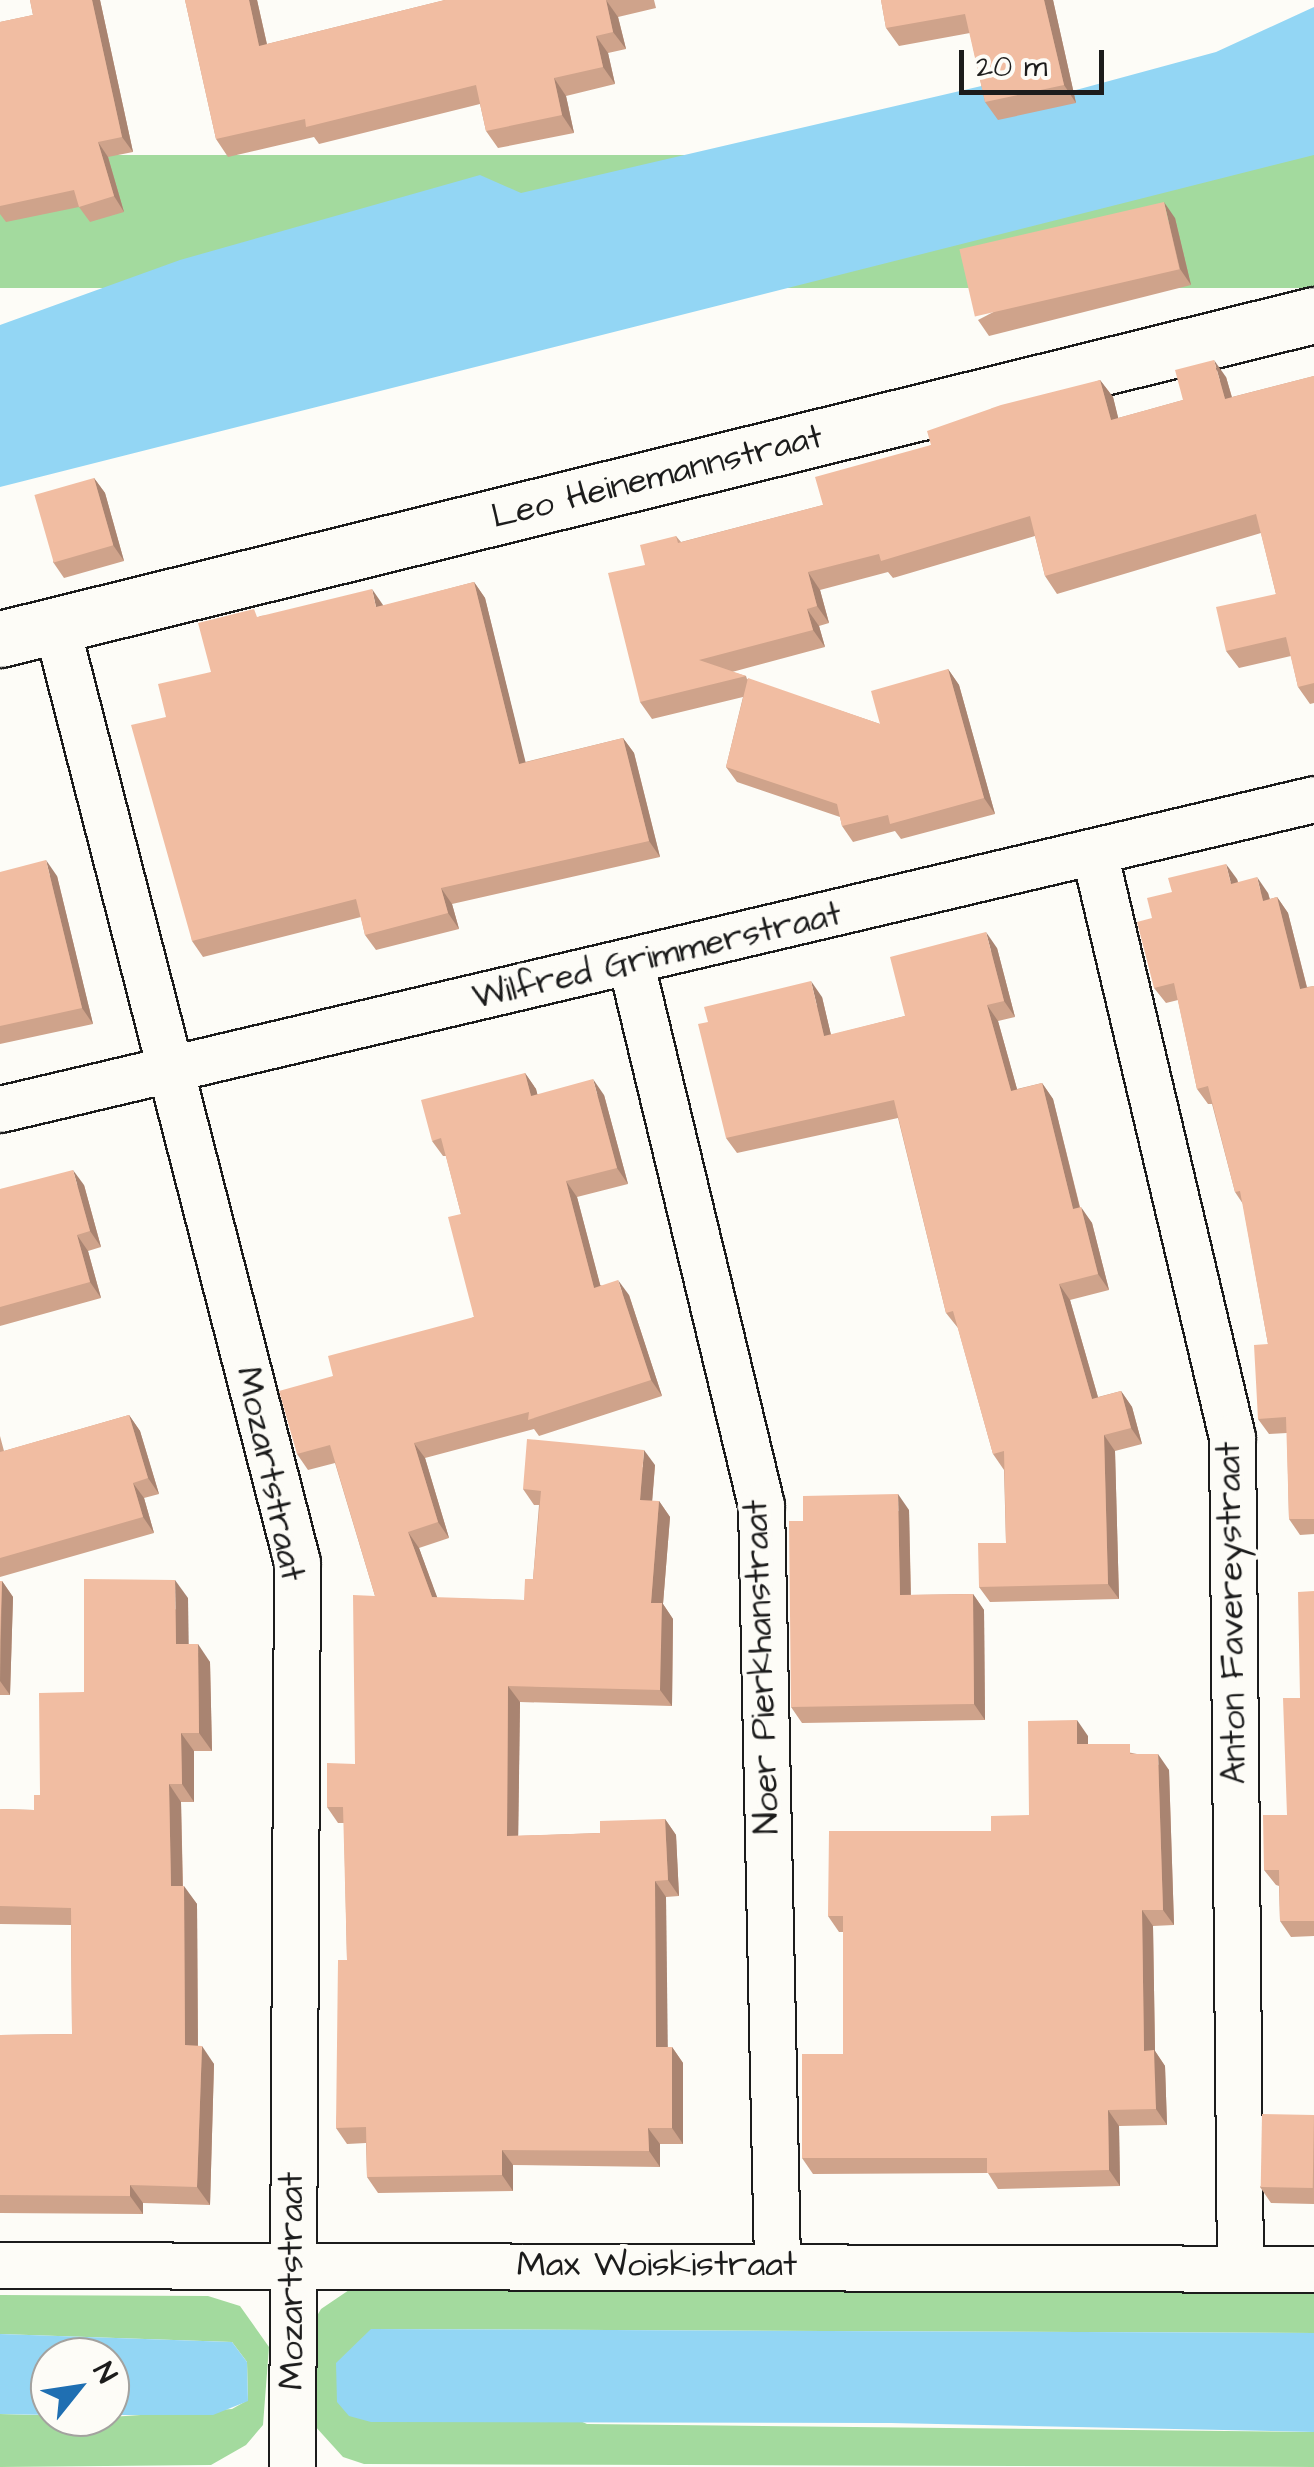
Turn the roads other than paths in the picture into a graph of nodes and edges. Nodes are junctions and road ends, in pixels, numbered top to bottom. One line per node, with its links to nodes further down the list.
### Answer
1 (1314, 315): 2 (street, Leo Heinemannstraat)
2 (56, 625): 3 (street, Leo Heinemannstraat); 7 (street, Mozartstraat)
3 (0, 639)
4 (1314, 799): 5 (street, Wilfred Grimmerstraat)
5 (1094, 852): 6 (street, Wilfred Grimmerstraat); 13 (street, Anton Favereystraat)
6 (631, 964): 7 (street, Wilfred Grimmerstraat); 9 (street, Noer Pierkhanstraat)
7 (172, 1065): 8 (street, Wilfred Grimmerstraat); 11 (street, Mozartstraat)
8 (0, 1109)
9 (777, 2264): 11 (street, Max Woiskistraat); 13 (street, Max Woiskistraat)
10 (0, 2266): 11 (street, Max Woiskistraat)
11 (291, 2266): 14 (street, Mozartstraat)
12 (1314, 2269): 13 (street, Max Woiskistraat)
13 (1240, 2270)
14 (292, 2467)

